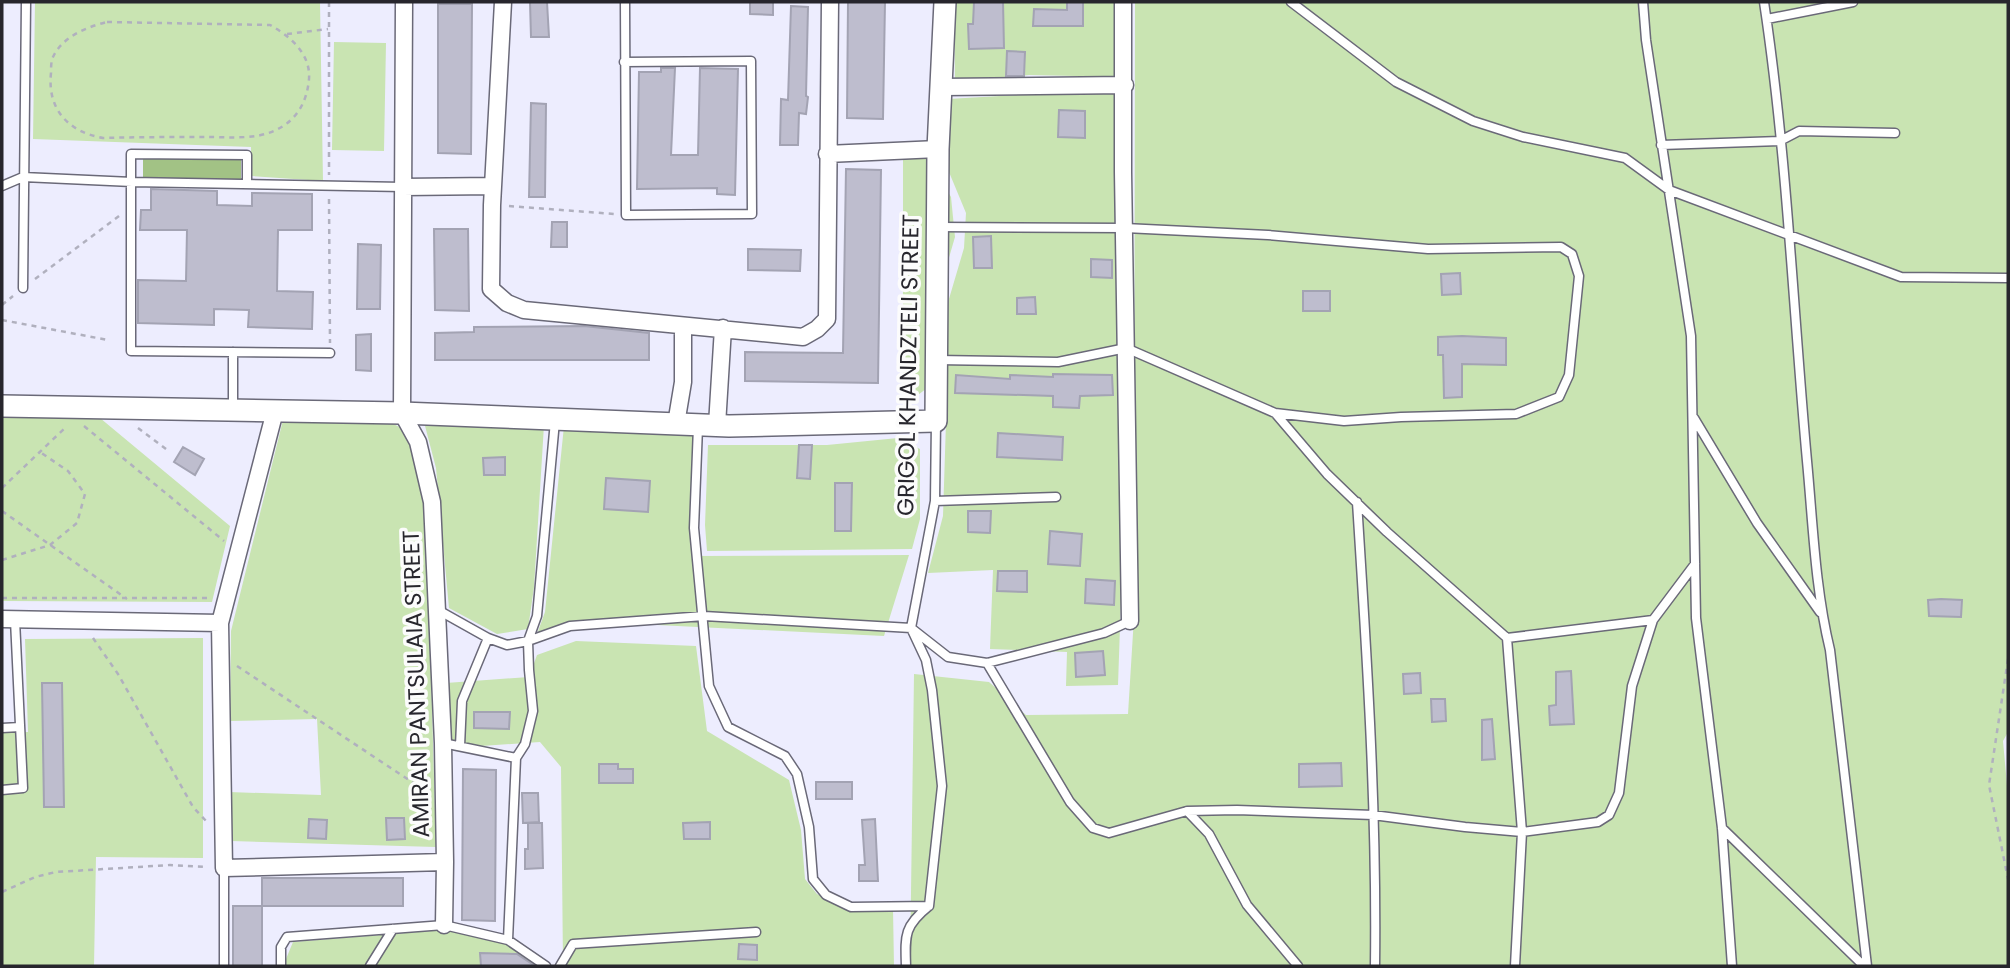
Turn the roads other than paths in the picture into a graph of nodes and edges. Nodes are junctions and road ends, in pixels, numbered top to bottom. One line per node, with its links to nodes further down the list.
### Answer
1 (26, 2): 21 (lane)
2 (404, 2): 26 (street)
3 (503, 2): 25 (street)
4 (625, 2): 13 (lane)
5 (830, 2): 20 (street)
6 (945, 2): 15 (street, GRIGOL KHANDZTELI STREET)
7 (1123, 2): 14 (street)
8 (1291, 2): 27 (lane)
9 (1643, 2): 18 (lane)
10 (1764, 2): 12 (lane)
11 (1853, 2): 12 (lane)
12 (1767, 19): 17 (lane)
13 (624, 62): 13 (lane)
14 (1125, 85): 15 (street); 29 (street)
15 (941, 87): 19 (street, GRIGOL KHANDZTELI STREET)
16 (1895, 132): 17 (lane)
17 (1780, 141): 18 (lane); 30 (lane)
18 (1661, 145): 27 (lane)
19 (938, 149): 20 (street); 28 (street, GRIGOL KHANDZTELI STREET)
20 (827, 154): 34 (street)
21 (23, 177): 22 (lane); 24 (lane); 32 (lane)
22 (132, 182): 23 (lane); 23 (lane); 36 (lane)
23 (247, 183): 26 (lane)
24 (2, 186)
25 (493, 186): 26 (street); 33 (street)
26 (403, 187): 42 (street)
27 (1669, 190): 30 (lane); 44 (lane)
28 (938, 227): 29 (lane); 38 (street, GRIGOL KHANDZTELI STREET)
29 (1125, 228): 35 (street); 43 (lane)
30 (1790, 235): 31 (lane); 54 (lane)
31 (2008, 278)
32 (23, 288)
33 (683, 327): 34 (street); 47 (street)
34 (723, 328): 48 (street)
35 (1126, 348): 38 (lane); 43 (lane); 58 (street)
36 (233, 352): 37 (lane); 40 (lane)
37 (330, 353)
38 (937, 360): 46 (street, GRIGOL KHANDZTELI STREET)
39 (2, 406): 40 (street)
40 (233, 410): 41 (street)
41 (275, 411): 42 (street); 59 (street)
42 (402, 413): 45 (street); 53 (street, AMIRAN PANTSULAIA STREET)
43 (1275, 413): 51 (lane)
44 (1693, 416): 52 (lane); 54 (lane)
45 (555, 419): 47 (street); 63 (lane)
46 (936, 421): 48 (street); 50 (lane, GRIGOL KHANDZTELI STREET)
47 (676, 424): 48 (street)
48 (708, 425): 55 (lane)
49 (1056, 497): 50 (lane)
50 (935, 501): 60 (lane, GRIGOL KHANDZTELI STREET)
51 (1357, 502): 62 (lane); 72 (lane)
52 (1695, 564): 57 (lane); 73 (lane)
53 (438, 610): 61 (lane); 67 (street, AMIRAN PANTSULAIA STREET)
54 (1821, 615): 92 (lane)
55 (704, 616): 60 (lane); 63 (lane); 77 (lane)
56 (8, 620): 59 (street); 65 (lane)
57 (1653, 620): 62 (lane); 74 (lane)
58 (1130, 621): 64 (lane)
59 (220, 622): 76 (street)
60 (911, 628): 64 (lane); 77 (lane)
61 (488, 638): 63 (lane); 68 (lane)
62 (1507, 638): 74 (lane)
63 (528, 641): 69 (lane)
64 (987, 663): 71 (lane)
65 (20, 727): 66 (lane); 70 (lane)
66 (2, 728)
67 (443, 743): 68 (lane); 75 (street, AMIRAN PANTSULAIA STREET)
68 (460, 746): 69 (lane)
69 (516, 758): 81 (lane)
70 (2, 790)
71 (1187, 811): 72 (lane); 88 (lane)
72 (1373, 815): 74 (lane); 89 (lane)
73 (1722, 828): 91 (lane); 92 (lane)
74 (1522, 832): 90 (lane)
75 (445, 862): 76 (street, AMIRAN PANTSULAIA STREET); 78 (street)
76 (224, 868): 82 (lane)
77 (929, 905): 87 (lane)
78 (444, 925): 79 (lane); 81 (lane)
79 (393, 929): 83 (lane); 84 (lane)
80 (756, 932): 86 (lane)
81 (508, 940): 85 (lane)
82 (224, 966)
83 (281, 966)
84 (370, 966)
85 (546, 966)
86 (560, 966)
87 (906, 966)
88 (1298, 966)
89 (1375, 966)
90 (1515, 966)
91 (1732, 966)
92 (1866, 966)

